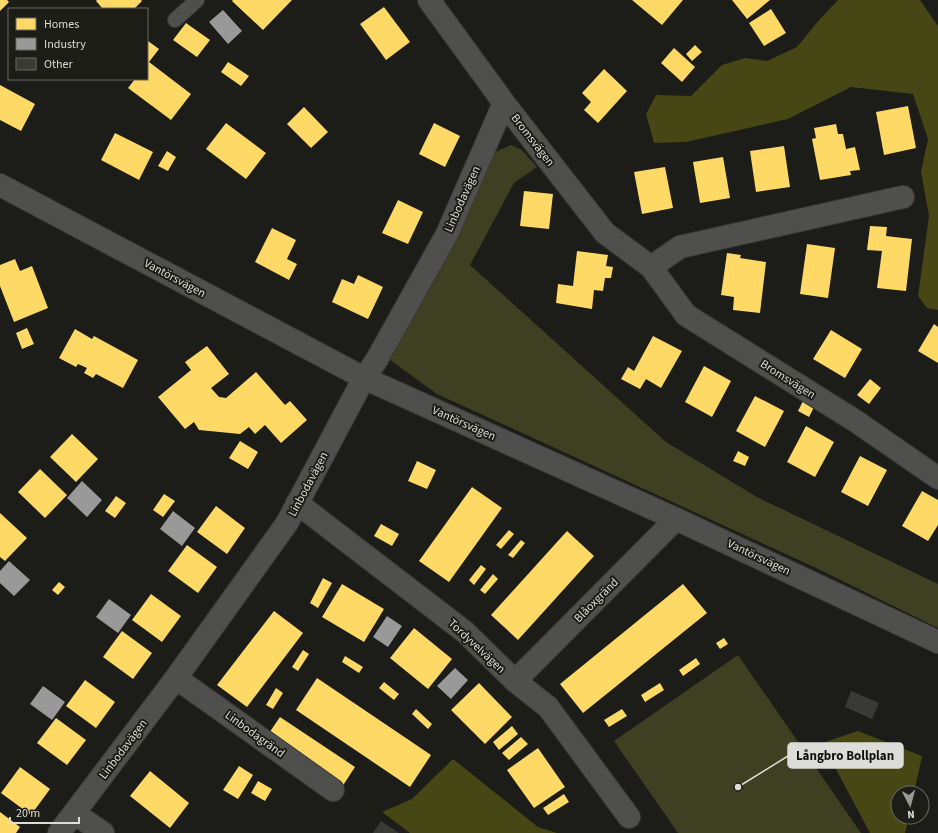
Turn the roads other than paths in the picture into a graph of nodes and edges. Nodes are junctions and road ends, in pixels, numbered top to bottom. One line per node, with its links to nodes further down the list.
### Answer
1 (197, 0): 3 (lane)
2 (429, 0): 4 (street, Bromsvägen)
3 (175, 20)
4 (504, 103): 7 (street, Bromsvägen); 8 (street, Linbodavägen)
5 (0, 185): 8 (street, Vantörsvägen)
6 (903, 197): 7 (street)
7 (651, 267): 9 (street, Bromsvägen)
8 (364, 378): 10 (street, Linbodavägen); 11 (street, Vantörsvägen)
9 (938, 478)
10 (297, 503): 13 (street, Linbodavägen); 14 (street, Tordyvelvägen)
11 (676, 519): 12 (street, Vantörsvägen); 14 (street, Blåoxgränd)
12 (938, 642)
13 (176, 678): 15 (street, Linbodagränd); 16 (street, Linbodavägen)
14 (515, 681): 17 (street, Tordyvelvägen)
15 (333, 790)
16 (74, 814): 18 (street, Linbodavägen); 19 (street)
17 (629, 817)
18 (59, 833)
19 (103, 833)

